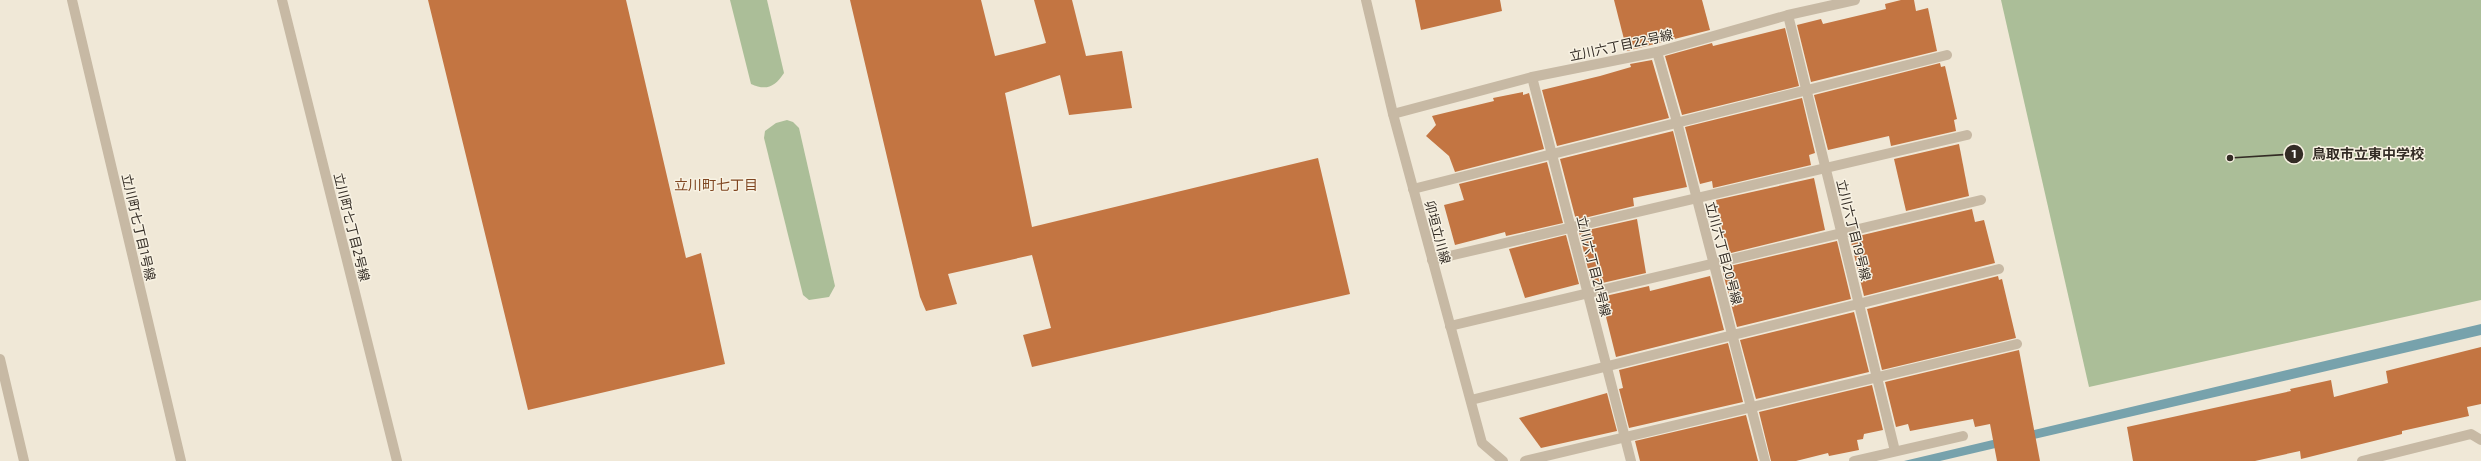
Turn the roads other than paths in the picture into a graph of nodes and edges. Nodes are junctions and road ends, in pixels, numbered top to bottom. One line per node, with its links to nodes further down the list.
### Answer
1 (72, 0): 38 (street, 立川町七丁目1号線)
2 (282, 0): 39 (street, 立川町七丁目2号線)
3 (1366, 0): 10 (street, 卯垣立川線)
4 (1855, 0): 5 (street, 立川六丁目22号線)
5 (1788, 15): 6 (street, 立川六丁目22号線); 9 (street, 立川六丁目19号線)
6 (1657, 52): 8 (street, 立川六丁目22号線); 11 (street, 立川六丁目20号線)
7 (1946, 55): 9 (street)
8 (1532, 77): 10 (street, 立川六丁目22号線); 13 (street, 立川六丁目21号線)
9 (1806, 90): 11 (street); 14 (street, 立川六丁目19号線)
10 (1393, 114): 15 (street, 卯垣立川線)
11 (1678, 122): 13 (street); 16 (street, 立川六丁目20号線)
12 (1967, 136): 14 (street)
13 (1552, 154): 15 (street); 18 (street, 立川六丁目21号線)
14 (1826, 168): 16 (street); 19 (street, 立川六丁目19号線)
15 (1413, 189): 20 (street, 卯垣立川線)
16 (1697, 200): 18 (street); 21 (street, 立川六丁目20号線)
17 (1981, 200): 19 (street)
18 (1571, 229): 20 (street); 23 (street, 立川六丁目21号線)
19 (1842, 233): 21 (street); 24 (street, 立川六丁目19号線)
20 (1432, 260): 25 (street, 卯垣立川線)
21 (1713, 262): 23 (street); 26 (street, 立川六丁目20号線)
22 (1999, 269): 24 (street)
23 (1588, 295): 25 (street); 29 (street, 立川六丁目21号線)
24 (1859, 306): 26 (street); 30 (street, 立川六丁目19号線)
25 (1450, 326): 31 (street, 卯垣立川線)
26 (1732, 335): 29 (street); 32 (street, 立川六丁目20号線)
27 (2017, 344): 30 (street)
28 (0, 359): 37 (street)
29 (1607, 367): 31 (street); 34 (street, 立川六丁目21号線)
30 (1877, 377): 32 (street); 36 (street, 立川六丁目19号線)
31 (1471, 400): 40 (street, 卯垣立川線)
32 (1751, 407): 34 (street); 43 (street, 立川六丁目20号線)
33 (1963, 436): 36 (street)
34 (1625, 437): 41 (street); 42 (street, 立川六丁目21号線)
35 (2481, 440): 45 (street)
36 (1895, 451): 44 (street)
37 (24, 461)
38 (181, 461)
39 (396, 461)
40 (1503, 461)
41 (1525, 461)
42 (1631, 461)
43 (1764, 461)
44 (1854, 461)
45 (2362, 461)

